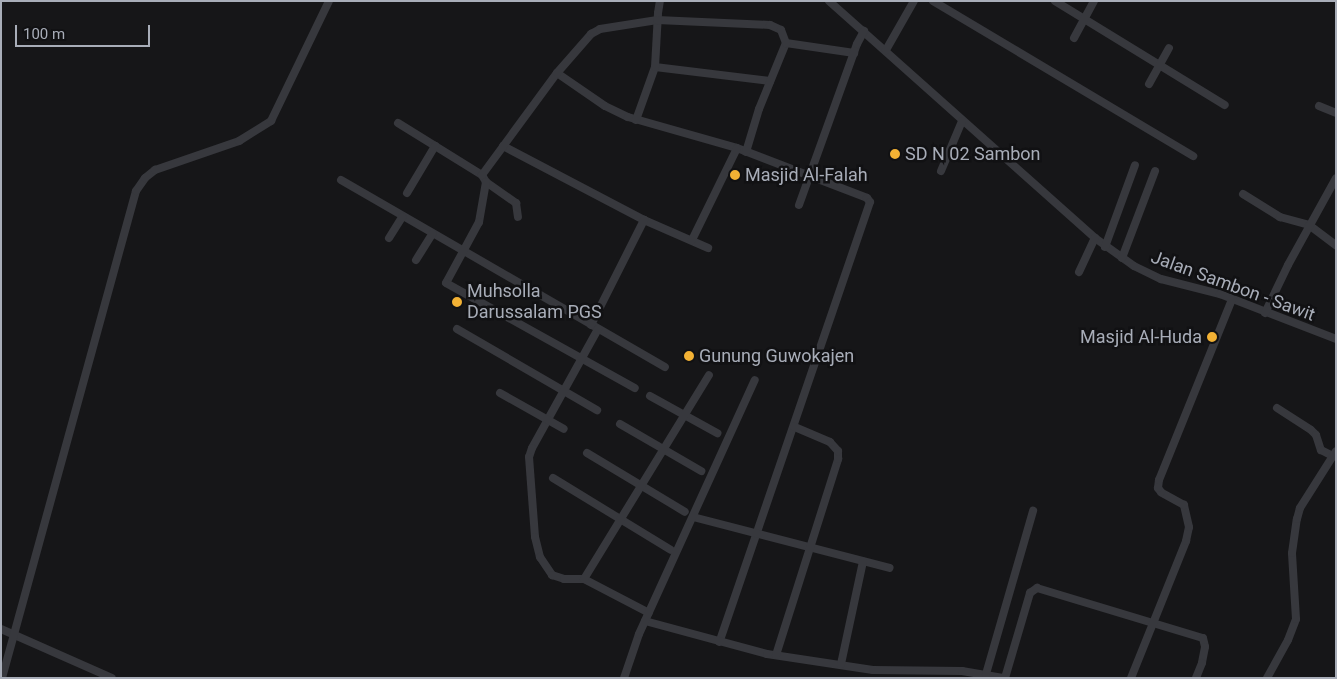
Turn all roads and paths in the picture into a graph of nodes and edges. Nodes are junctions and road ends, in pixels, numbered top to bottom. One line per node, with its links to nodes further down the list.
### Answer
1 (329, 1): 98 (street)
2 (660, 1): 9 (street)
3 (829, 1): 10 (street, Jalan Sambon - Sawit)
4 (914, 1): 14 (street)
5 (933, 1): 31 (street)
6 (1055, 1): 8 (street)
7 (1094, 1): 8 (street)
8 (1084, 19): 11 (street); 16 (street)
9 (657, 20): 12 (street); 17 (street); 18 (street)
10 (864, 31): 14 (street, Jalan Sambon - Sawit); 15 (street)
11 (1074, 38)
12 (786, 43): 15 (street); 19 (street)
13 (1169, 48): 16 (street)
14 (886, 50): 25 (street, Jalan Sambon - Sawit)
15 (854, 53): 35 (street)
16 (1160, 65): 20 (street); 21 (street)
17 (655, 66): 19 (street); 24 (street)
18 (556, 73): 24 (street); 28 (street)
19 (770, 81): 30 (street)
20 (1149, 84)
21 (1226, 105)
22 (1319, 106): 23 (street)
23 (1336, 113)
24 (636, 120): 29 (street)
25 (962, 121): 33 (street); 48 (street, Jalan Sambon - Sawit)
26 (398, 123): 27 (street)
27 (436, 146): 36 (street); 39 (street)
28 (503, 146): 36 (street); 44 (street)
29 (737, 148): 30 (street); 49 (street)
30 (746, 152): 35 (street)
31 (1193, 156)
32 (1135, 165): 51 (street)
33 (941, 171)
34 (1155, 171): 54 (street)
35 (810, 176): 41 (street); 75 (street)
36 (484, 178): 43 (street); 53 (street)
37 (1336, 178): 45 (street)
38 (341, 180): 42 (street)
39 (407, 193)
40 (1243, 194): 45 (street)
41 (799, 205)
42 (402, 217): 46 (street); 47 (street)
43 (518, 217)
44 (644, 220): 49 (street); 59 (street)
45 (1309, 225): 50 (street); 58 (street)
46 (432, 234): 53 (street); 55 (street)
47 (389, 238)
48 (1095, 238): 51 (street, Jalan Sambon - Sawit); 56 (street)
49 (692, 240): 52 (street)
50 (1336, 245)
51 (1105, 247): 54 (street, Jalan Sambon - Sawit)
52 (708, 248)
53 (463, 252): 59 (street); 62 (street)
54 (1122, 258): 57 (street, Jalan Sambon - Sawit)
55 (416, 260)
56 (1079, 272)
57 (1232, 299): 58 (street, Jalan Sambon - Sawit); 96 (street)
58 (1265, 313): 61 (street, Jalan Sambon - Sawit)
59 (595, 327): 62 (street); 63 (street)
60 (457, 329): 67 (street)
61 (1336, 339)
62 (582, 357): 66 (street); 67 (street)
63 (665, 367)
64 (709, 375): 72 (street)
65 (755, 380): 86 (street)
66 (635, 388)
67 (562, 390): 71 (street); 73 (street)
68 (500, 393): 73 (street)
69 (650, 396): 72 (street)
70 (1278, 408): 80 (street)
71 (597, 410)
72 (684, 415): 77 (street); 78 (street)
73 (548, 418): 76 (street); 93 (street)
74 (620, 424): 78 (street)
75 (794, 427): 88 (street); 89 (street)
76 (564, 429)
77 (717, 433)
78 (663, 450): 81 (street); 83 (street)
79 (587, 453): 83 (street)
80 (1334, 454): 109 (street)
81 (701, 471)
82 (552, 478): 87 (street)
83 (642, 485): 85 (street); 87 (street)
84 (1033, 511): 102 (street)
85 (685, 512)
86 (693, 517): 88 (street); 94 (street)
87 (621, 520): 90 (street); 93 (street)
88 (756, 535): 89 (street); 99 (street)
89 (810, 548): 91 (street); 100 (street)
90 (671, 550)
91 (863, 561): 92 (street); 101 (street)
92 (890, 568)
93 (584, 579): 94 (street)
94 (649, 613): 95 (street)
95 (645, 622): 99 (street); 105 (street)
96 (1153, 622): 106 (street); 107 (street); 108 (street)
97 (1, 629): 98 (street)
98 (13, 634): 103 (street); 104 (street)
99 (719, 642): 100 (street)
100 (776, 655): 101 (street)
101 (840, 664): 102 (street)
102 (986, 674): 106 (street)
103 (2, 678)
104 (112, 678)
105 (624, 678)
106 (1004, 678)
107 (1131, 678)
108 (1196, 678)
109 (1267, 678)

